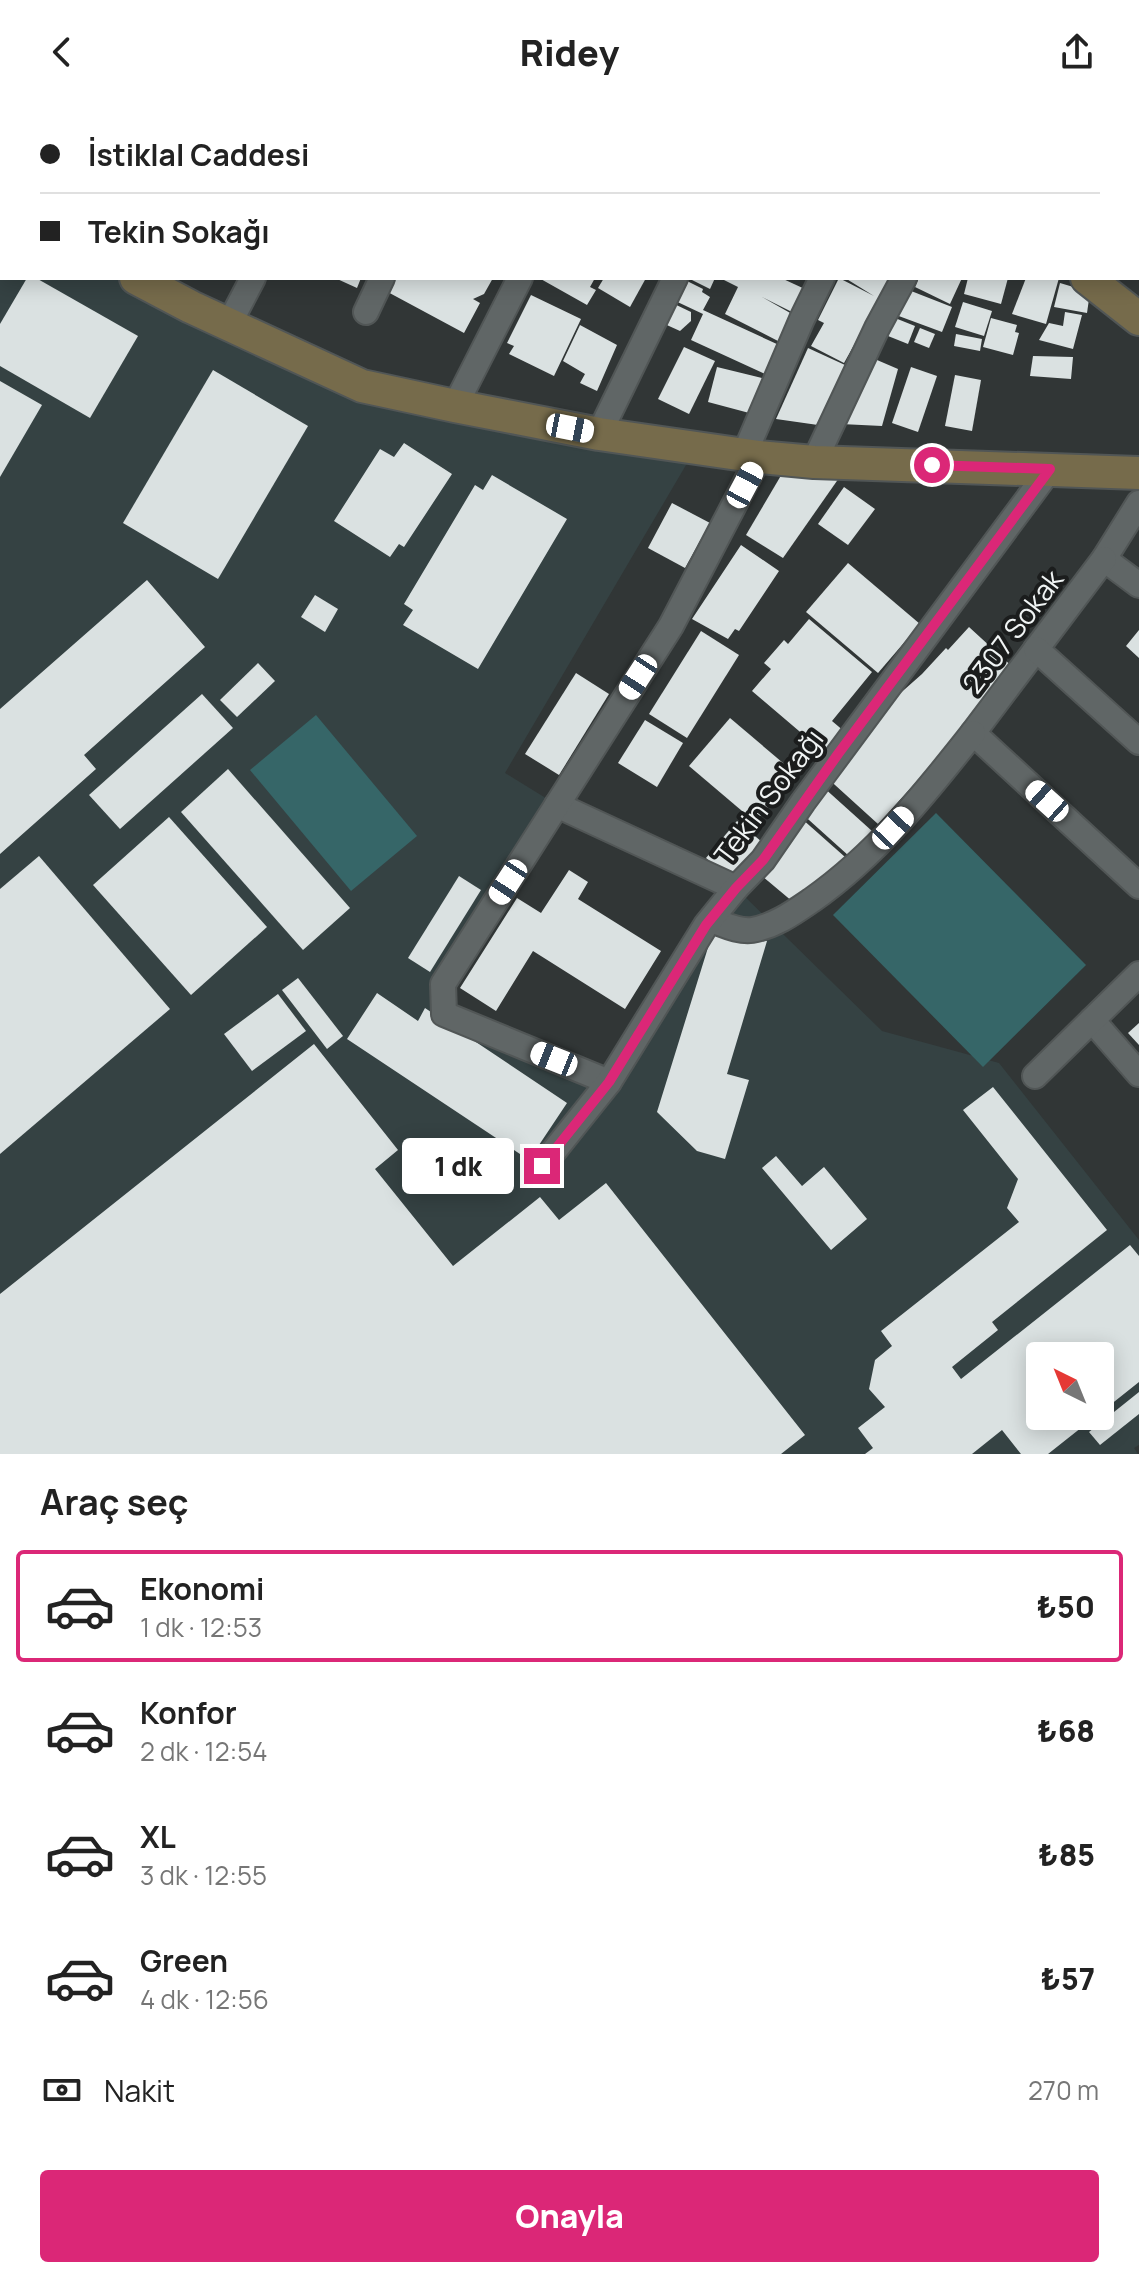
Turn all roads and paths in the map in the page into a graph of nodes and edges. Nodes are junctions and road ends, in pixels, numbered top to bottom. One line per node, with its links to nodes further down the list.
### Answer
1 (140, 280): 11 (street)
2 (252, 280): 11 (street)
3 (381, 280): 9 (street)
4 (519, 280): 12 (street)
5 (674, 280): 13 (street)
6 (821, 280): 14 (street)
7 (903, 280): 15 (street)
8 (1090, 280): 10 (street)
9 (366, 312)
10 (1139, 319)
11 (229, 324): 12 (street)
12 (455, 406): 13 (street)
13 (599, 434): 14 (street)
14 (752, 456): 15 (street); 24 (street)
15 (814, 462): 16 (street)
16 (1050, 469): 17 (street); 26 (street, Tekin Sokağı)
17 (1139, 473)
18 (1139, 503): 19 (street, 2307 Sokak)
19 (1104, 559): 20 (street); 21 (street, 2307 Sokak)
20 (1139, 585)
21 (1036, 649): 22 (street, 2307 Sokak); 23 (street)
22 (976, 736): 25 (street); 27 (street, 2307 Sokak)
23 (1139, 742)
24 (557, 805): 26 (street); 32 (street)
25 (1139, 886)
26 (736, 888): 27 (street, Tekin Sokağı)
27 (711, 920): 32 (street, Tekin Sokağı)
28 (1139, 974): 29 (street)
29 (1092, 1020): 30 (street); 31 (street)
30 (1139, 1074)
31 (1035, 1076)
32 (609, 1082): 33 (street, Tekin Sokağı)
33 (542, 1166)

